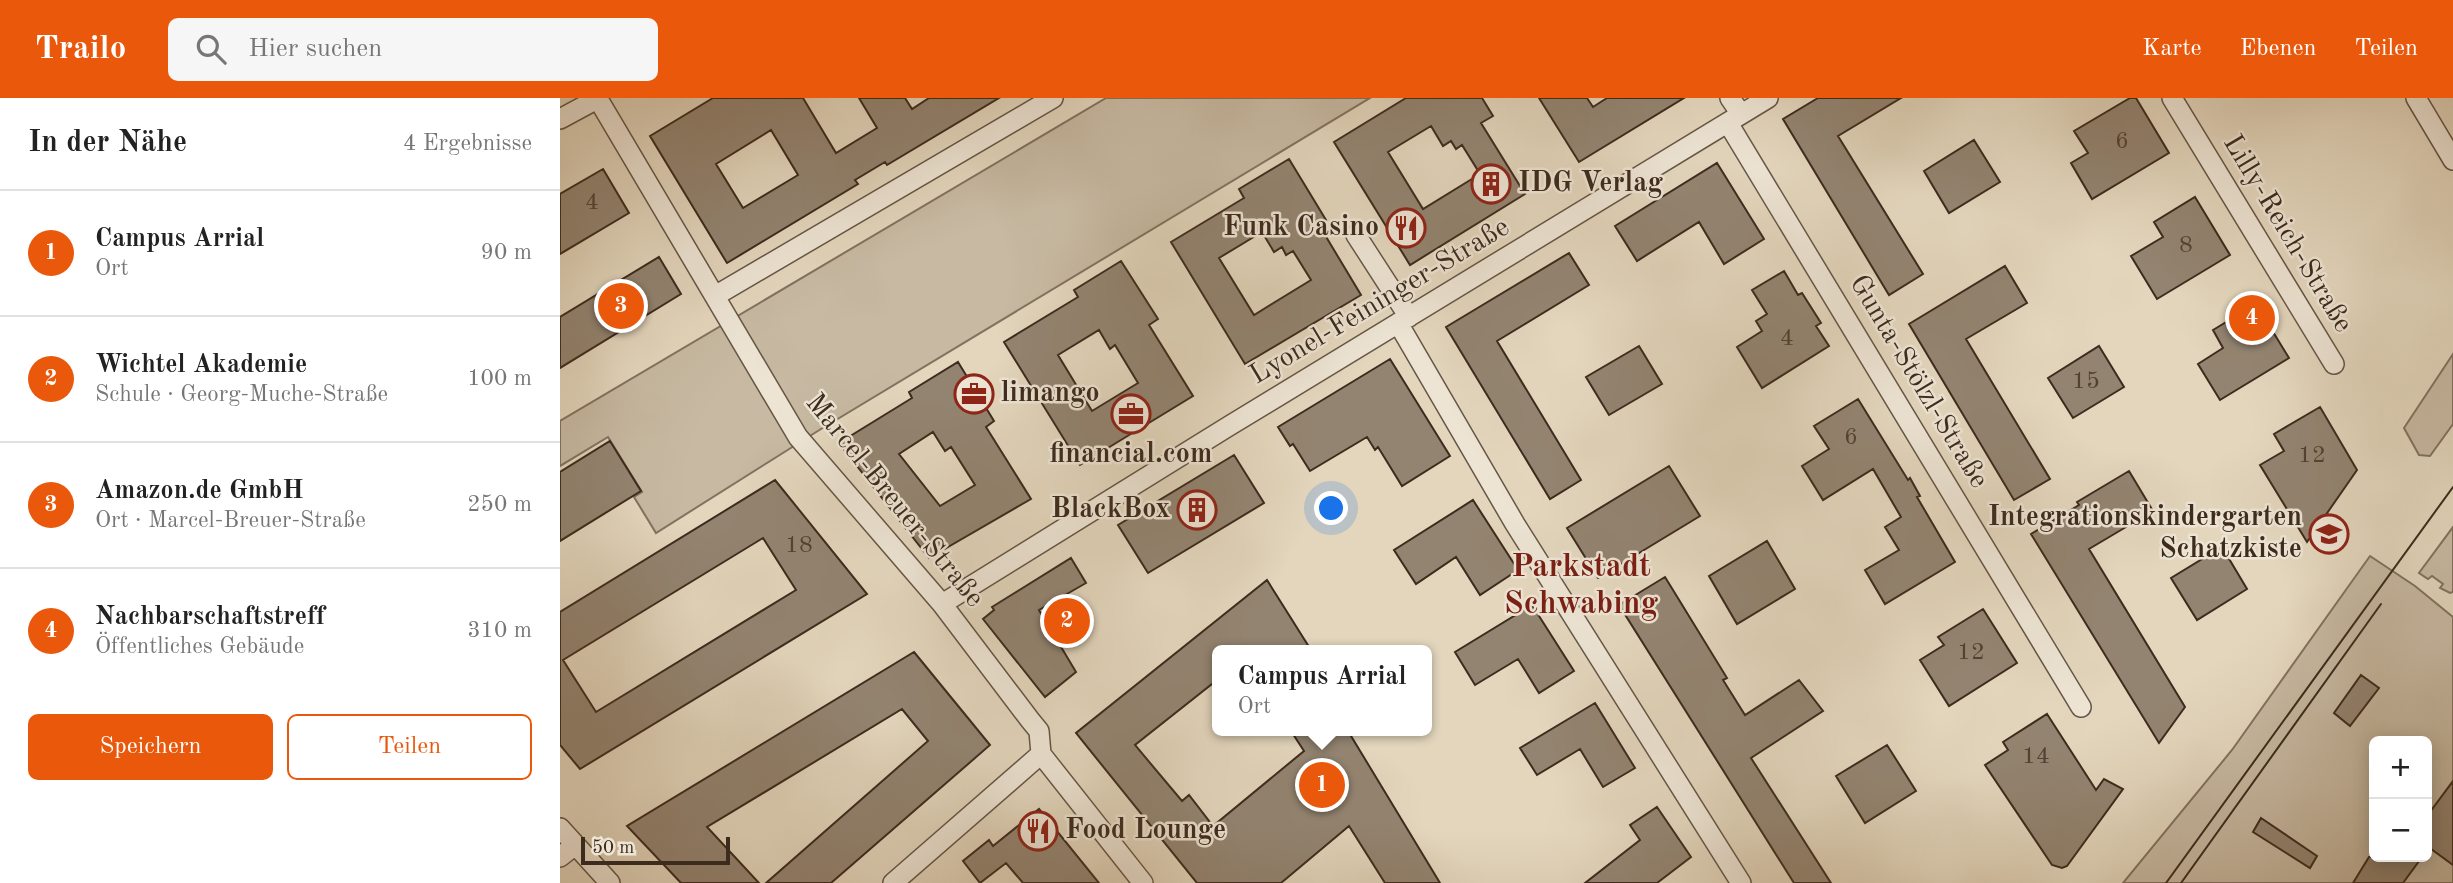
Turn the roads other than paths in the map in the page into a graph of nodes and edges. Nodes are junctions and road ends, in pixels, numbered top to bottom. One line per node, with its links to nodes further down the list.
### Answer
1 (1053, 98): 10 (street)
2 (1768, 98): 6 (street, Lyonel-Feininger-Straße)
3 (2172, 98): 12 (street, Lilly-Reich-Straße)
4 (2416, 98): 8 (street)
5 (599, 99): 7 (street); 10 (street, Marcel-Breuer-Straße)
6 (1733, 112): 11 (street, Lyonel-Feininger-Straße); 14 (street, Gunta-Stölzl-Straße)
7 (560, 119)
8 (2453, 160)
9 (1356, 235): 11 (street)
10 (715, 296): 13 (street, Marcel-Breuer-Straße)
11 (1404, 320): 13 (street, Lyonel-Feininger-Straße); 21 (street)
12 (2334, 364)
13 (942, 604): 15 (street, Marcel-Breuer-Straße)
14 (2081, 707)
15 (1041, 754): 19 (street); 20 (street)
16 (560, 828): 17 (street)
17 (568, 851): 18 (street)
18 (610, 883)
19 (893, 883)
20 (1143, 883)
21 (1741, 883)

